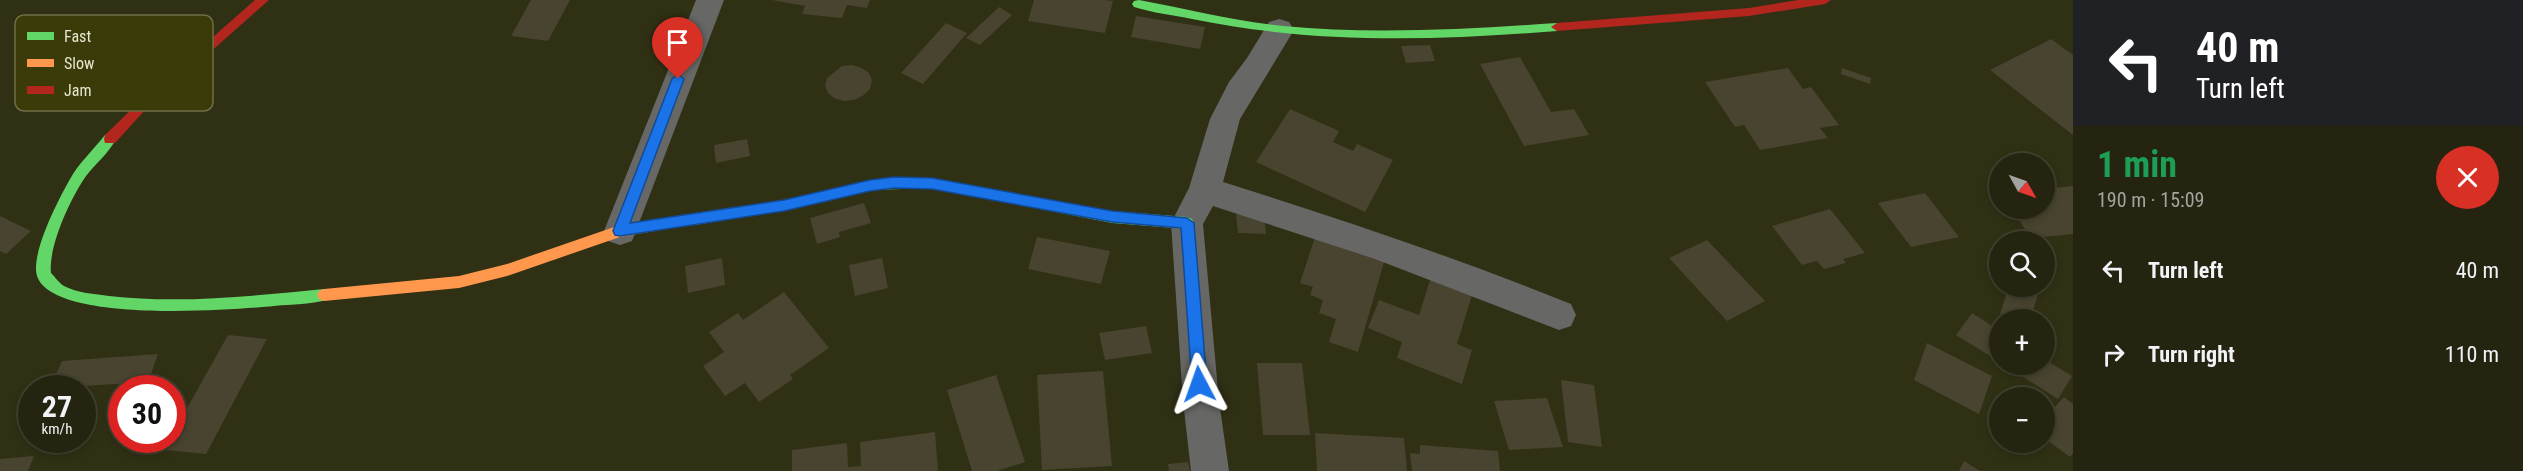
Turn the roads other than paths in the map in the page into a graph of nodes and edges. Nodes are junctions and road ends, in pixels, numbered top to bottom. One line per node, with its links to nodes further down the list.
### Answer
1 (263, 0): 6 (street)
2 (710, 0): 10 (street)
3 (1825, 0): 5 (street)
4 (1138, 4): 5 (street)
5 (1279, 30): 8 (street)
6 (213, 44)
7 (137, 111): 10 (street)
8 (1205, 190): 9 (street); 11 (street)
9 (1187, 223): 10 (street); 12 (street)
10 (620, 231)
11 (1559, 315)
12 (1210, 471)

